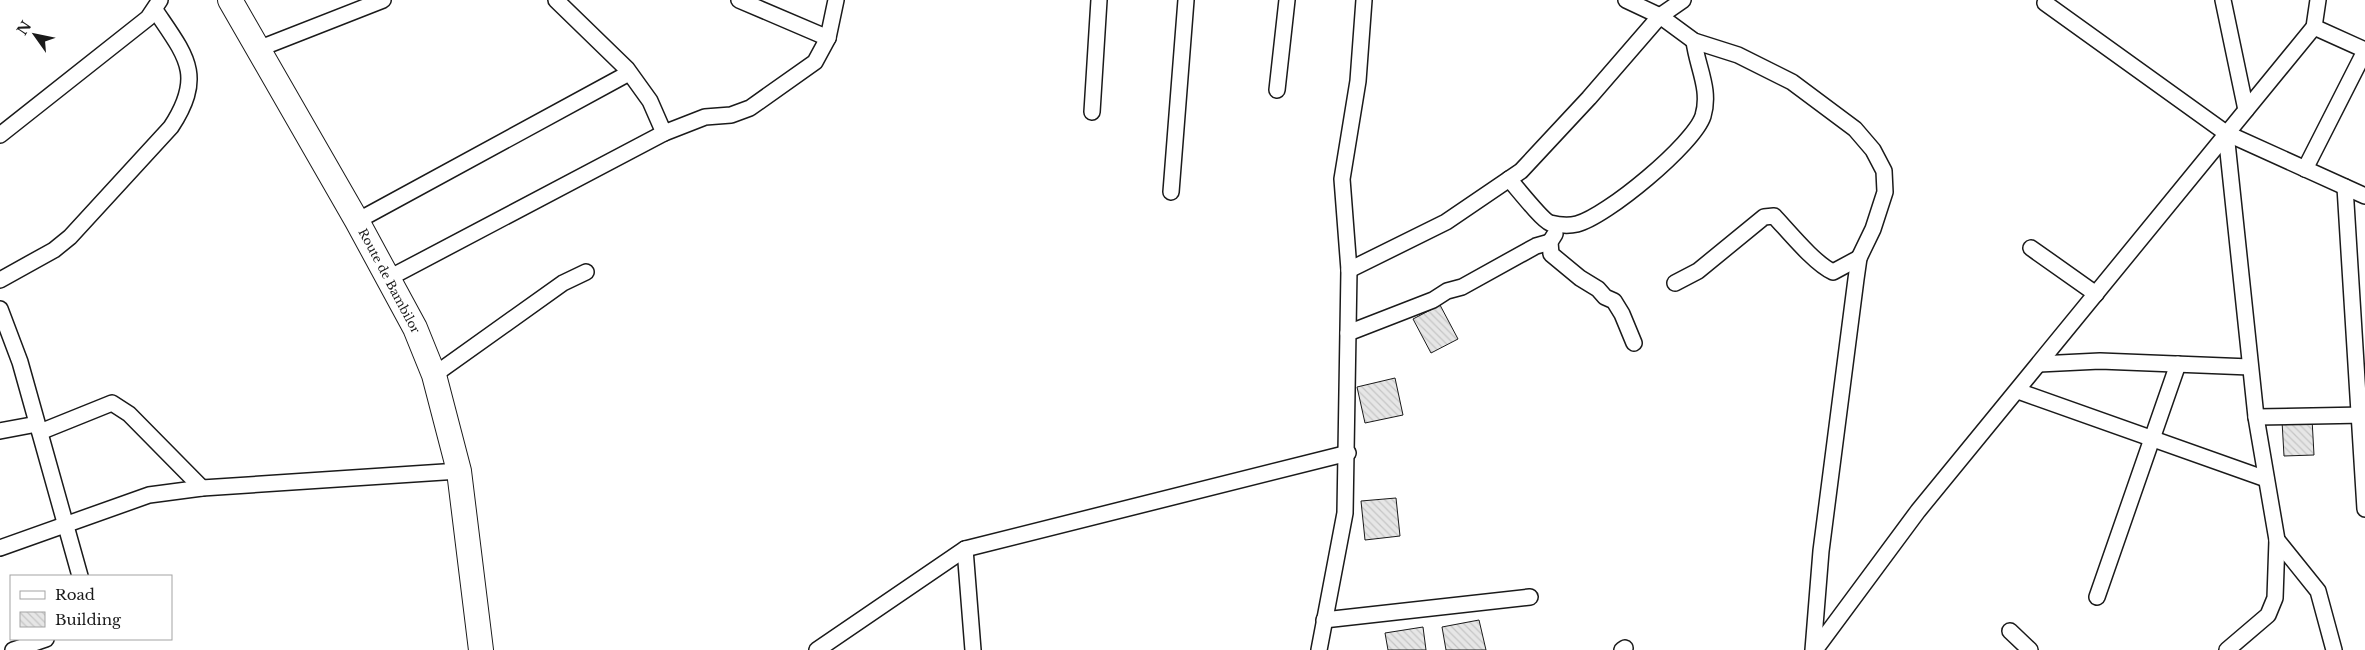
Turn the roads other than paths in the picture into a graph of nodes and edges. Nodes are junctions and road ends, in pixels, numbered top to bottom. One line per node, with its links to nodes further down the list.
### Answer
1 (230, 0): 20 (main road, Route de Bambilor)
2 (383, 0): 20 (street)
3 (556, 0): 22 (street)
4 (740, 0): 18 (street)
5 (836, 0): 18 (street)
6 (1098, 0): 25 (street)
7 (1186, 0): 32 (street)
8 (1287, 0): 23 (street)
9 (1364, 0): 39 (street)
10 (1626, 0): 16 (street)
11 (1683, 0): 16 (street)
12 (2223, 0): 24 (street)
13 (2318, 0): 17 (street)
14 (2045, 3): 27 (street)
15 (158, 5): 28 (street); 42 (street)
16 (1660, 16): 19 (street); 30 (street)
17 (2314, 27): 21 (street); 24 (street)
18 (828, 38): 26 (street)
19 (1694, 41): 35 (street); 38 (street)
20 (258, 50): 34 (main road, Route de Bambilor)
21 (2365, 51): 29 (street)
22 (629, 74): 26 (street); 34 (street)
23 (1277, 90)
24 (2246, 110): 27 (street)
25 (1092, 112)
26 (664, 133): 41 (street)
27 (2226, 133): 29 (street); 44 (street); 50 (street)
28 (0, 135)
29 (2305, 169): 31 (street)
30 (1509, 179): 35 (street); 39 (street)
31 (2346, 187): 33 (street); 53 (street)
32 (1172, 192)
33 (2365, 196)
34 (357, 220): 41 (main road, Route de Bambilor)
35 (1561, 224): 36 (street)
36 (1550, 242): 46 (street); 47 (street)
37 (2031, 248): 44 (street)
38 (1860, 258): 43 (street); 79 (street)
39 (1349, 270): 46 (street)
40 (586, 272): 51 (street)
41 (388, 278): 51 (main road, Route de Bambilor)
42 (0, 280)
43 (1675, 283)
44 (2096, 294): 48 (street)
45 (0, 309): 55 (street)
46 (1348, 333): 58 (street)
47 (1634, 343)
48 (2040, 364): 49 (street); 52 (street)
49 (2178, 364): 50 (street); 57 (street)
50 (2250, 367): 54 (street)
51 (434, 375): 59 (main road, Route de Bambilor)
52 (2018, 390): 57 (street); 79 (street)
53 (2362, 415): 54 (street); 62 (street)
54 (2256, 417): 60 (street)
55 (38, 428): 56 (street); 61 (street); 64 (street)
56 (0, 431)
57 (2152, 438): 60 (street); 70 (street)
58 (1348, 453): 67 (street); 71 (street)
59 (459, 471): 61 (street); 75 (main road, Route de Bambilor)
60 (2266, 478): 65 (street)
61 (202, 488): 64 (street)
62 (2365, 505): 63 (street)
63 (2365, 509)
64 (65, 524): 66 (street); 68 (street)
65 (2276, 540): 81 (street); 82 (street)
66 (0, 548)
67 (965, 549): 76 (street); 77 (street)
68 (80, 575)
69 (1530, 597): 71 (street)
70 (2097, 597)
71 (1324, 620): 78 (street)
72 (2010, 631): 80 (street)
73 (43, 640): 74 (street)
74 (13, 650)
75 (481, 650)
76 (817, 650)
77 (973, 650)
78 (1319, 650)
79 (1814, 650)
80 (2030, 650)
81 (2227, 650)
82 (2334, 650)

